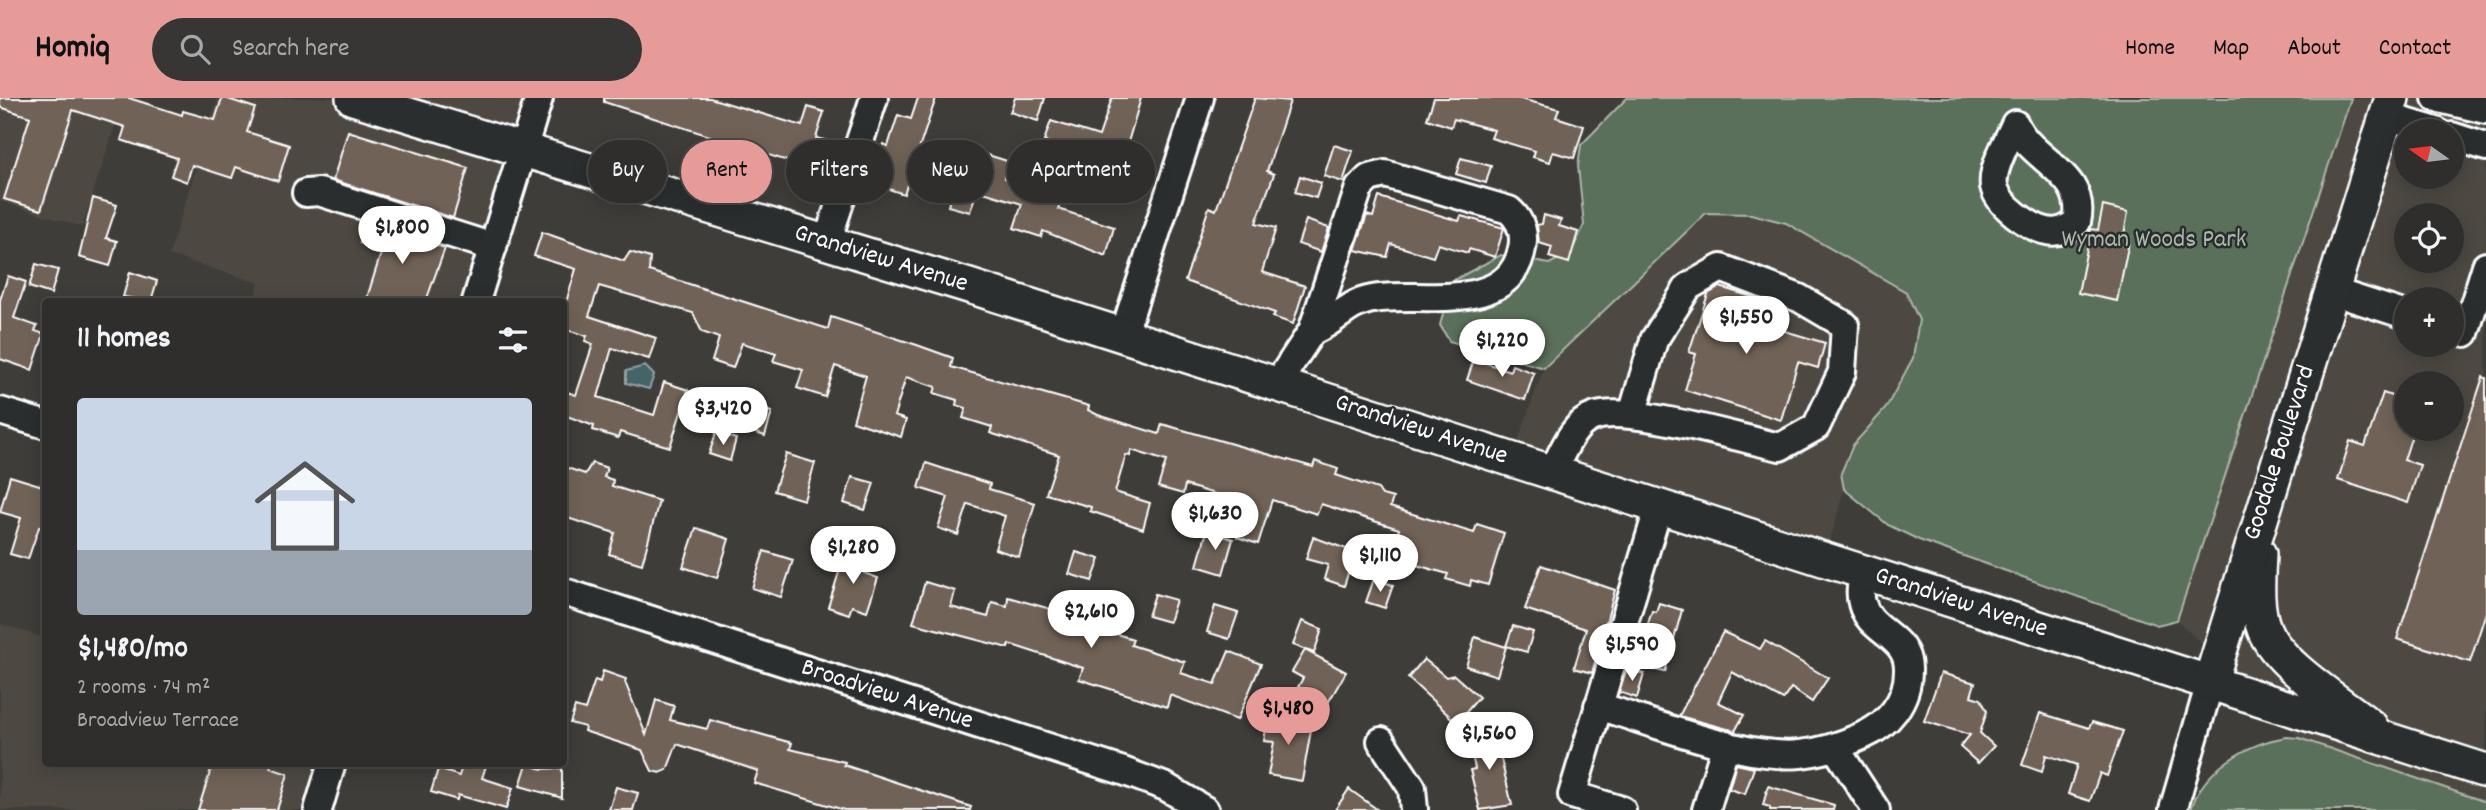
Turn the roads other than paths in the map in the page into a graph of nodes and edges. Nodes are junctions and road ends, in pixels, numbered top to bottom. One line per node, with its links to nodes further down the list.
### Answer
1 (353, 98): 11 (main road, Grandview Avenue)
2 (539, 98): 11 (street)
3 (874, 98): 13 (street)
4 (1200, 98): 21 (street)
5 (2436, 98): 6 (street)
6 (2482, 105)
7 (2389, 107): 8 (street); 16 (main road, Goodale Boulevard)
8 (2412, 119)
9 (2464, 140): 10 (street)
10 (2486, 147)
11 (523, 149): 13 (main road, Grandview Avenue); 14 (street)
12 (306, 193): 14 (street)
13 (827, 242): 21 (main road, Grandview Avenue)
14 (493, 247): 17 (street)
15 (2486, 266): 20 (street)
16 (2331, 291): 18 (street); 27 (main road, Goodale Boulevard)
17 (477, 298)
18 (2394, 311)
19 (1312, 331): 19 (street); 22 (street)
20 (2468, 334)
21 (1124, 336): 22 (main road, Grandview Avenue)
22 (1276, 384): 26 (main road, Grandview Avenue)
23 (0, 411): 25 (street)
24 (1632, 415): 24 (street); 26 (street)
25 (42, 424)
26 (1552, 472): 28 (main road, Grandview Avenue)
27 (2266, 499): 31 (main road, Goodale Boulevard); 33 (main road)
28 (1659, 506): 29 (main road, Grandview Avenue); 32 (street)
29 (1863, 571): 31 (main road, Grandview Avenue); 36 (street)
30 (567, 593): 40 (street, Broadview Avenue)
31 (2210, 683): 33 (main road, Grandview Avenue); 45 (street, Goodale Boulevard)
32 (1598, 706): 35 (street); 42 (street)
33 (2381, 736): 38 (main road, Grandview Avenue)
34 (1381, 741): 41 (street)
35 (1726, 744): 36 (street); 43 (street)
36 (1835, 747): 44 (street)
37 (331, 767): 39 (street)
38 (2486, 771)
39 (318, 810)
40 (1205, 810)
41 (1414, 810)
42 (1622, 810)
43 (1706, 810)
44 (1875, 810)
45 (2173, 810)

